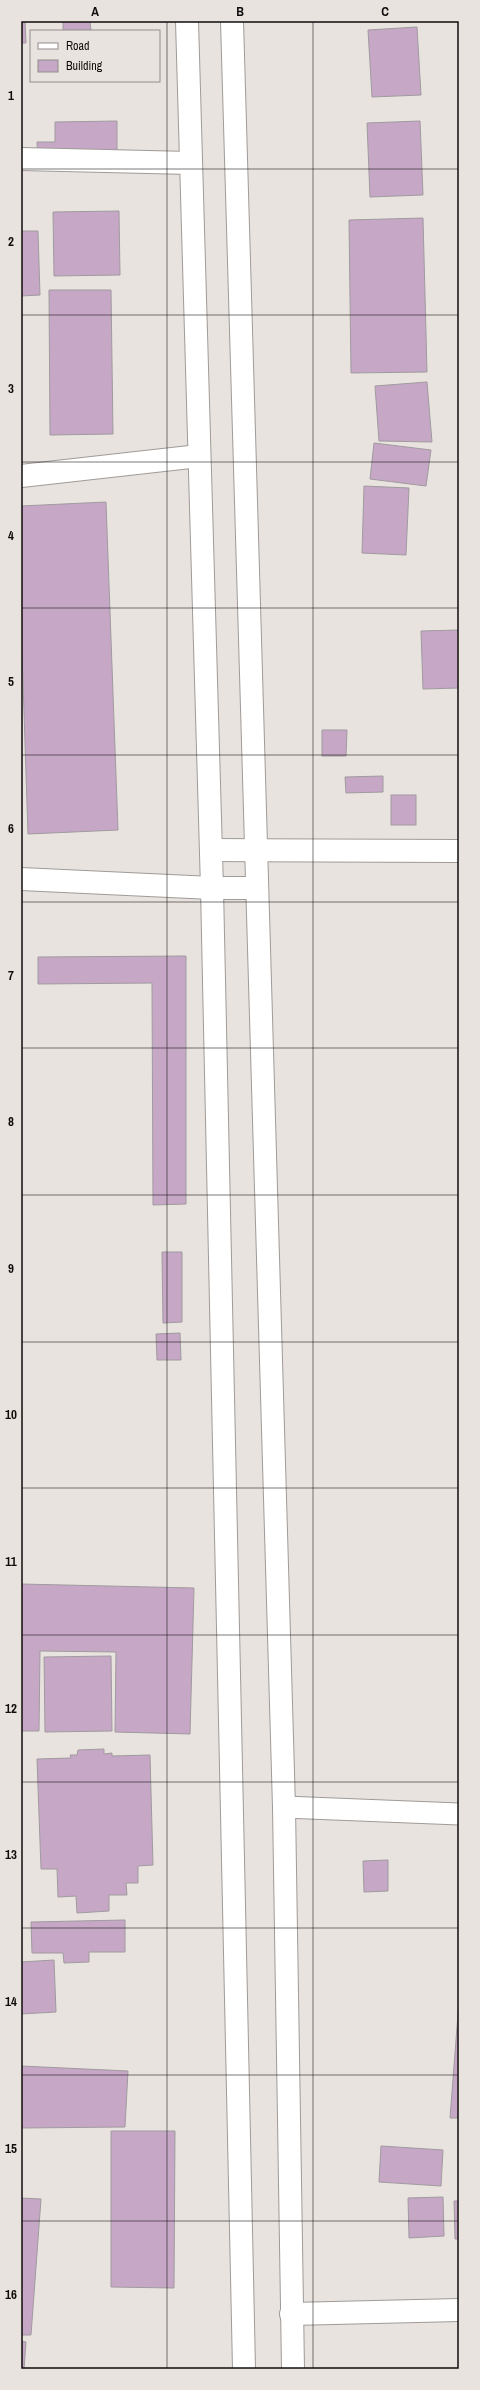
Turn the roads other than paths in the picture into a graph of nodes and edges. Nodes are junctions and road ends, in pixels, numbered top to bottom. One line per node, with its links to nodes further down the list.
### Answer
1 (187, 21): 4 (street)
2 (232, 21): 9 (street)
3 (21, 158): 4 (street)
4 (190, 163): 5 (street)
5 (199, 456): 6 (street); 7 (street)
6 (21, 476)
7 (211, 850): 9 (street); 11 (street)
8 (459, 851): 9 (street)
9 (256, 852): 12 (street)
10 (21, 879): 11 (street)
11 (212, 888): 12 (street); 17 (street)
12 (258, 888): 13 (street)
13 (284, 1807): 14 (lane); 16 (street)
14 (459, 1814)
15 (459, 2310): 16 (street)
16 (291, 2314): 18 (street)
17 (244, 2369)
18 (293, 2369)

